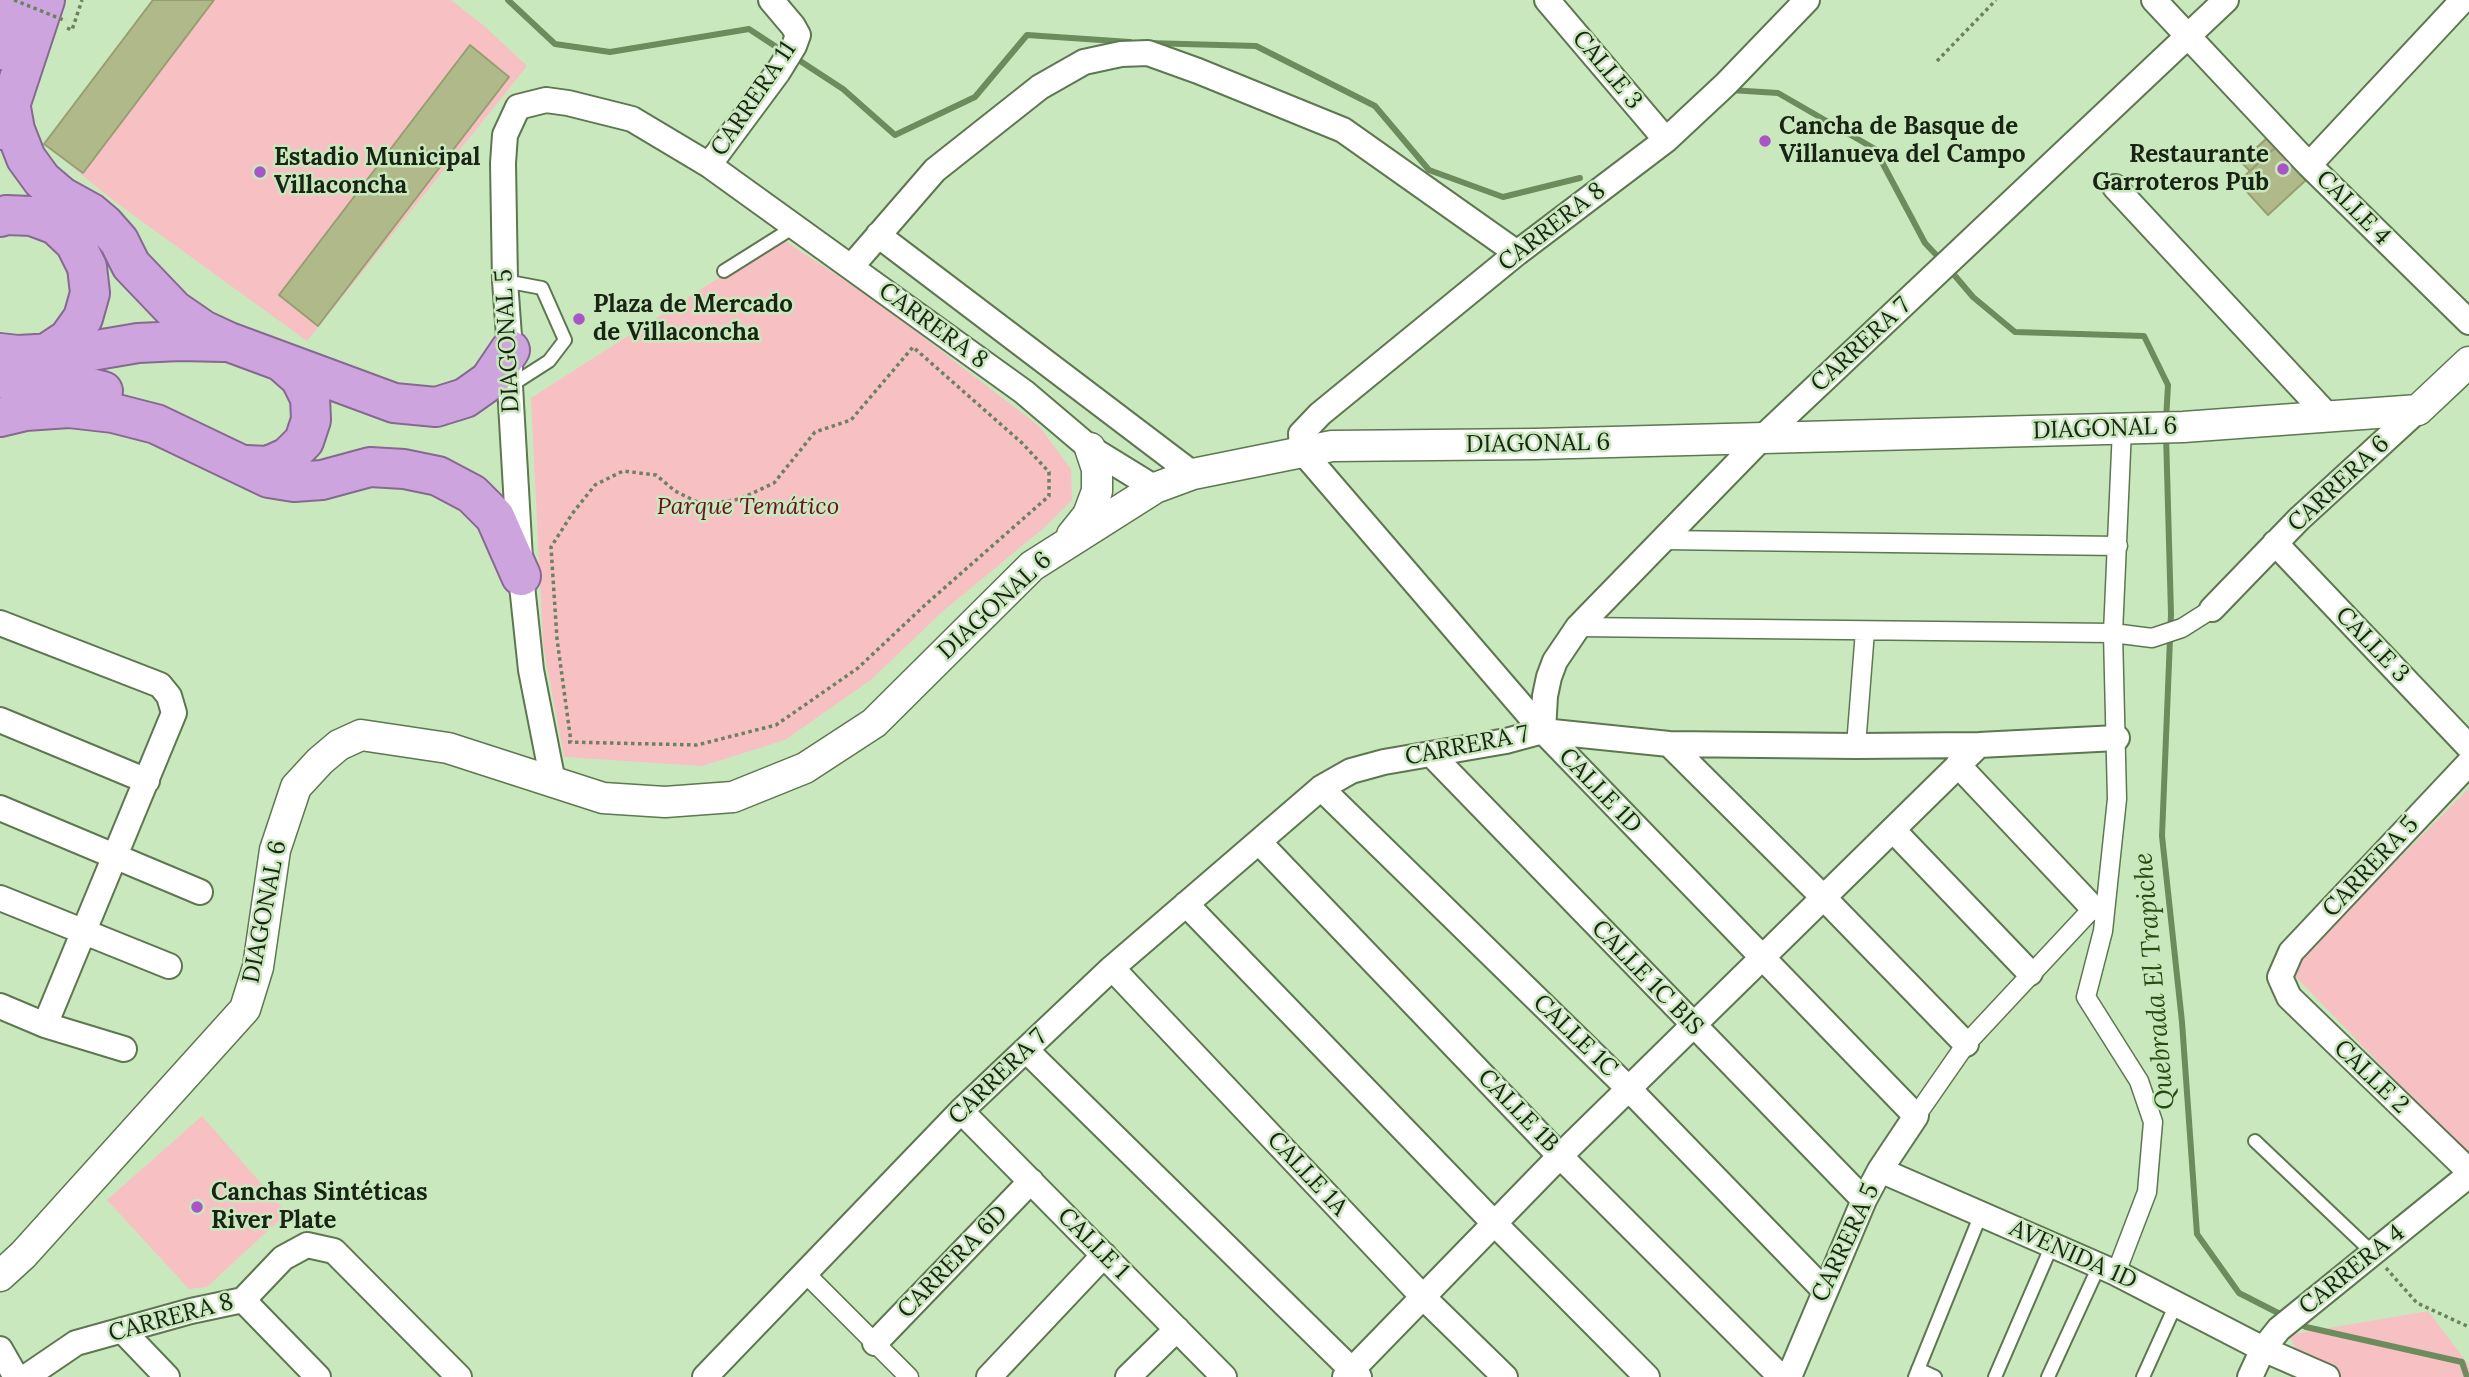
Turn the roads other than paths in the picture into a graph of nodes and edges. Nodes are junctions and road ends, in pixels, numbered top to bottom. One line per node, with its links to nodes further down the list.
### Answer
1 (16, 0): 10 (highway)
2 (771, 0): 13 (street, CARRERA 11)
3 (1547, 0): 12 (street, CALLE 3)
4 (1807, 0): 12 (street, CARRERA 8)
5 (2154, 0): 9 (street, CALLE 4)
6 (2226, 0): 9 (street, CARRERA 7)
7 (2463, 0): 14 (street)
8 (56, 10): 11 (highway)
9 (2190, 35): 14 (street, CALLE 4); 35 (street, CARRERA 7)
10 (0, 50)
11 (5, 122): 24 (highway)
12 (1666, 140): 19 (street, CARRERA 8)
13 (709, 165): 17 (street, CARRERA 8); 22 (street, DIAGONAL 5)
14 (2309, 165): 23 (street, CALLE 4)
15 (2115, 187): 32 (street)
16 (0, 218): 26 (highway)
17 (794, 227): 20 (street, CARRERA 8); 21 (lane)
18 (878, 235): 19 (street); 20 (street); 40 (street)
19 (1517, 253): 38 (street, CARRERA 8)
20 (851, 267): 37 (street, CARRERA 8)
21 (723, 271)
22 (505, 281): 29 (street, DIAGONAL 5); 29 (lane)
23 (2469, 322)
24 (229, 342): 26 (highway); 28 (highway)
25 (0, 353): 26 (highway)
26 (47, 353)
27 (2469, 362): 31 (street, CARRERA 6)
28 (283, 363): 29 (highway); 39 (highway)
29 (510, 368): 46 (street, DIAGONAL 5)
30 (0, 378): 36 (highway)
31 (2418, 410): 32 (street, DIAGONAL 6); 43 (street, CARRERA 6)
32 (2328, 416): 34 (street, DIAGONAL 6)
33 (0, 417): 36 (highway)
34 (2133, 429): 35 (street, DIAGONAL 6); 45 (street)
35 (1762, 438): 38 (street, DIAGONAL 6); 42 (street, CARRERA 7)
36 (196, 442): 39 (highway)
37 (1090, 448): 41 (street, CARRERA 8); 44 (street)
38 (1302, 451): 40 (street, DIAGONAL 6); 53 (street, CALLE 1D)
39 (246, 465): 46 (highway)
40 (1194, 474): 41 (street, DIAGONAL 6)
41 (1155, 488): 44 (street, DIAGONAL 6)
42 (1663, 540): 45 (street); 49 (street, CARRERA 7)
43 (2275, 543): 47 (street, CARRERA 6); 58 (street, CALLE 3)
44 (1062, 546): 63 (street, DIAGONAL 6)
45 (2118, 546): 51 (street)
46 (521, 576): 63 (street, DIAGONAL 5)
47 (2212, 609): 51 (street)
48 (0, 623): 62 (street)
49 (1578, 627): 50 (street); 53 (street, CARRERA 7)
50 (1865, 631): 51 (street); 57 (street)
51 (2113, 633): 54 (street)
52 (0, 720): 62 (street)
53 (1543, 731): 55 (street); 59 (street, CARRERA 7); 75 (street, CALLE 1D)
54 (2117, 738): 56 (street); 100 (street)
55 (1669, 744): 57 (street); 71 (street)
56 (1979, 745): 57 (street); 61 (street)
57 (1856, 746)
58 (2469, 747)
59 (1431, 754): 64 (street, CARRERA 7); 82 (street, CALLE 1C BIS)
60 (2469, 763): 79 (street, CARRERA 5)
61 (1958, 765): 66 (street); 73 (street)
62 (147, 782): 68 (street)
63 (553, 782): 102 (street, DIAGONAL 6)
64 (1321, 788): 67 (street, CARRERA 7); 86 (street, CALLE 1C)
65 (0, 808): 68 (street)
66 (1893, 830): 71 (street); 78 (street)
67 (1259, 842): 72 (street, CARRERA 7); 90 (street, CALLE 1B)
68 (113, 855): 69 (street); 74 (street)
69 (200, 891)
70 (0, 898): 74 (street)
71 (1824, 898): 75 (street); 83 (street)
72 (1186, 904): 77 (street, CARRERA 7); 96 (street)
73 (2093, 908): 78 (street)
74 (82, 932): 76 (street); 81 (street)
75 (1762, 959): 82 (street); 88 (street, CALLE 1D)
76 (169, 966)
77 (1112, 968): 85 (street, CARRERA 7); 104 (street, CALLE 1A)
78 (2030, 973): 83 (street)
79 (2280, 977): 92 (street, CALLE 2)
80 (0, 1006): 81 (street)
81 (45, 1025): 84 (street)
82 (1693, 1026): 86 (street); 94 (street, CALLE 1C BIS)
83 (1966, 1044): 88 (street)
84 (124, 1049)
85 (1026, 1050): 87 (street, CARRERA 7); 114 (street)
86 (1629, 1089): 90 (street); 103 (street, CALLE 1C)
87 (961, 1111): 93 (street, CALLE 1); 101 (street, CARRERA 7)
88 (1916, 1116): 91 (street, CARRERA 5)
89 (2255, 1142): 98 (lane)
90 (1560, 1156): 96 (street); 126 (street, CALLE 1B)
91 (1880, 1170): 94 (street, CARRERA 5); 95 (street, AVENIDA 1D)
92 (2469, 1173): 98 (street, CARRERA 4)
93 (1031, 1181): 99 (street, CALLE 1); 109 (street, CARRERA 6D)
94 (1864, 1200): 103 (street, CARRERA 5)
95 (1981, 1214): 97 (street, AVENIDA 1D); 113 (lane)
96 (1494, 1223): 104 (street); 125 (street)
97 (2052, 1245): 100 (street, AVENIDA 1D); 129 (lane)
98 (2374, 1253): 111 (street, CARRERA 4)
99 (1104, 1255): 107 (street, CALLE 1); 121 (street)
100 (2108, 1269): 106 (street, AVENIDA 1D); 130 (lane)
101 (805, 1273): 109 (street); 112 (street, CARRERA 7)
102 (0, 1276)
103 (1824, 1290): 127 (street, CARRERA 5)
104 (1424, 1298): 114 (street); 124 (street, CALLE 1A)
105 (243, 1300): 108 (street, CARRERA 8); 118 (street); 119 (street, CARRERA 8)
106 (2176, 1304): 111 (street, AVENIDA 1D); 131 (lane)
107 (1177, 1329): 122 (street); 123 (street, CALLE 1)
108 (122, 1330): 116 (street, CARRERA 8); 117 (street)
109 (875, 1343): 120 (street)
110 (0, 1349): 115 (street)
111 (2263, 1349): 132 (street, CARRERA 4); 133 (street, AVENIDA 1D)
112 (710, 1371)
113 (1917, 1373): 128 (lane)
114 (1352, 1375)
115 (16, 1377)
116 (26, 1377)
117 (167, 1377)
118 (318, 1377)
119 (459, 1377)
120 (909, 1377)
121 (989, 1377)
122 (1128, 1377)
123 (1224, 1377)
124 (1505, 1377)
125 (1647, 1377)
126 (1781, 1377)
127 (1788, 1377)
128 (1935, 1377)
129 (1995, 1377)
130 (2048, 1377)
131 (2143, 1377)
132 (2250, 1377)
133 (2327, 1377)

